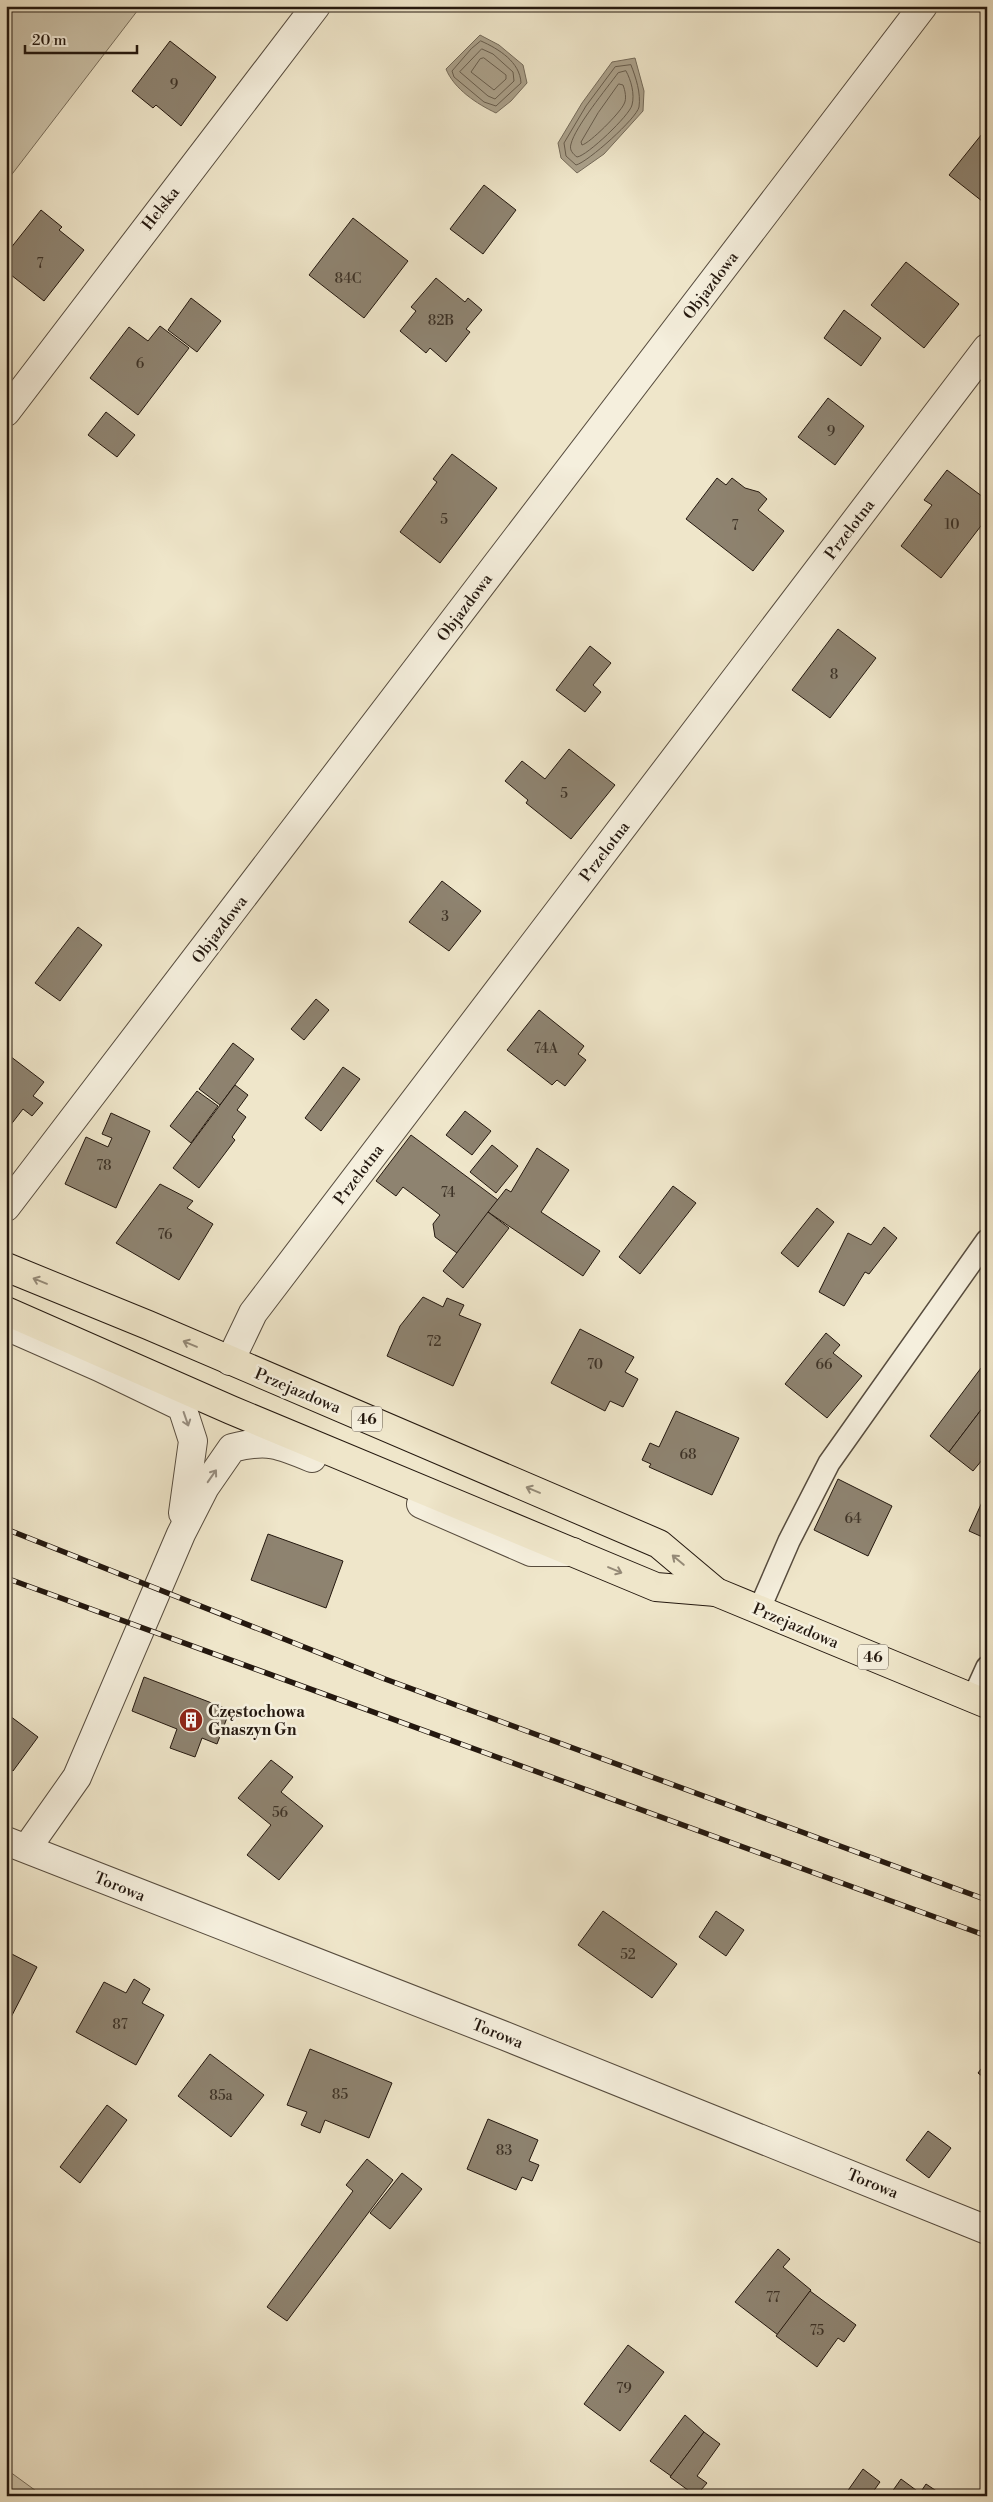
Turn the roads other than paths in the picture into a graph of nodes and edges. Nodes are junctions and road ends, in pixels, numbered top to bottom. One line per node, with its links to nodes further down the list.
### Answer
1 (316, 6): 4 (street, Helska)
2 (923, 6): 5 (street, Objazdowa)
3 (987, 348): 10 (street, Przelotna)
4 (6, 412)
5 (6, 1207)
6 (987, 1240): 14 (lane)
7 (6, 1267): 10 (main road, Przejazdowa / 46, one-way to 7)
8 (6, 1311): 12 (main road, Przejazdowa / 46)
9 (6, 1326): 11 (street, one-way to 11)
10 (230, 1361): 13 (main road, Przejazdowa / 46, one-way to 10)
11 (181, 1534): 12 (street, one-way to 12); 17 (street)
12 (575, 1552): 13 (main road, Przejazdowa / 46, one-way to 13)
13 (716, 1592): 14 (main road, Przejazdowa / 46)
14 (759, 1610): 16 (main road, Przejazdowa / 46)
15 (987, 1667): 16 (lane)
16 (980, 1701)
17 (16, 1845): 18 (street, Torowa)
18 (987, 2230)

